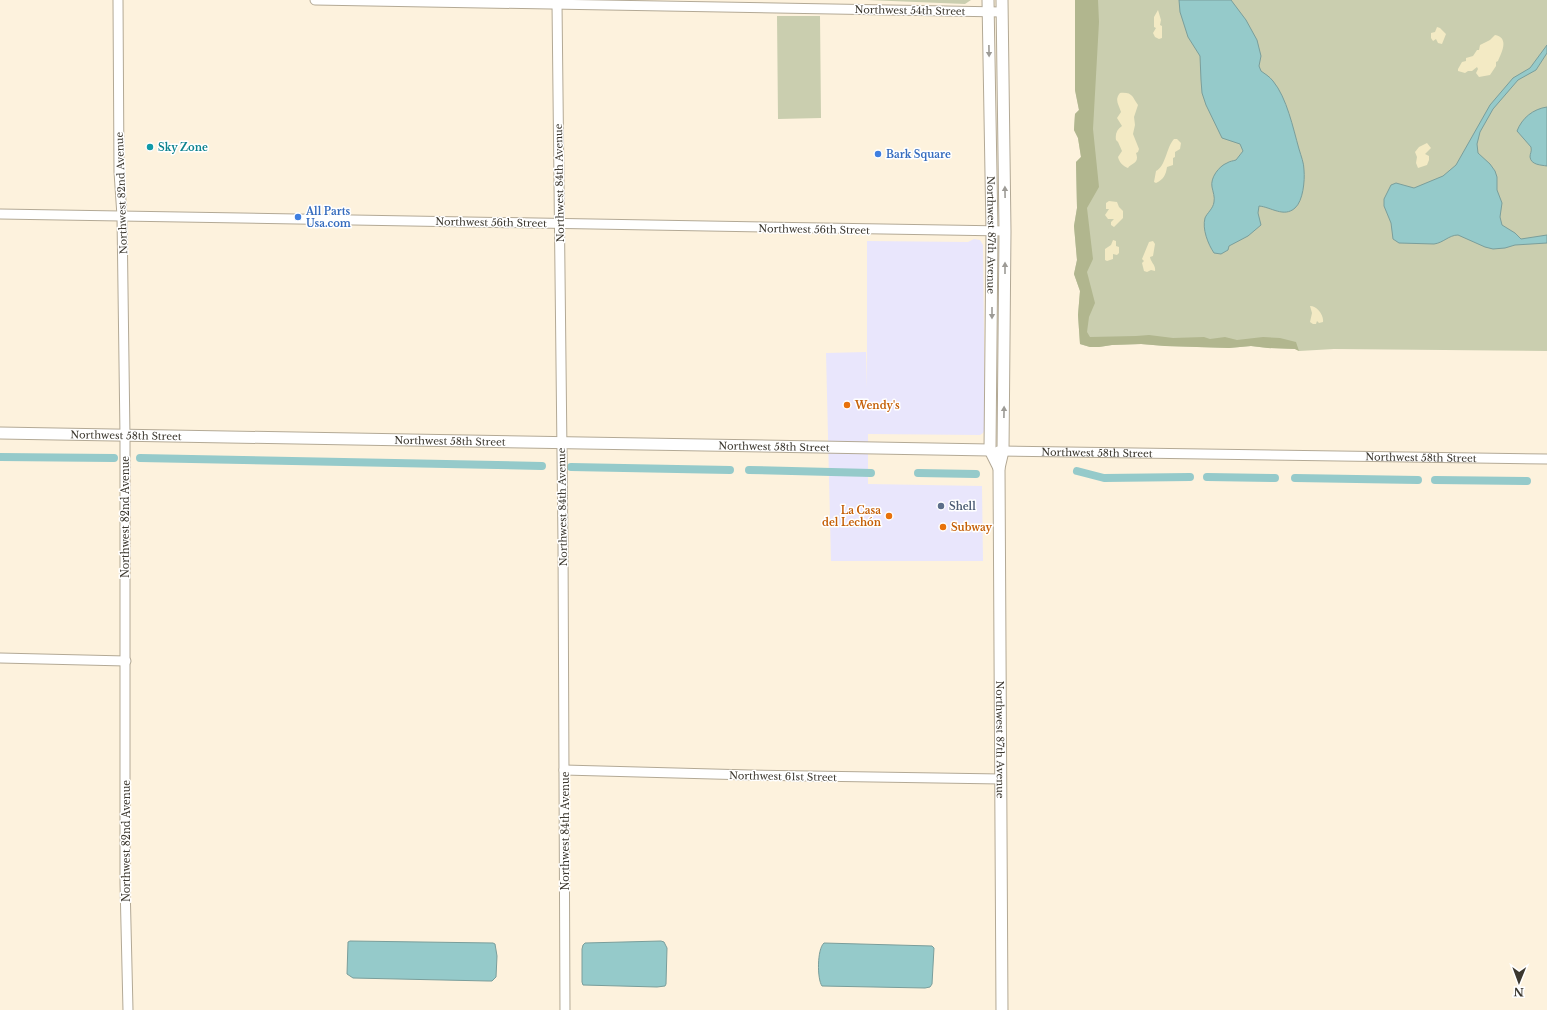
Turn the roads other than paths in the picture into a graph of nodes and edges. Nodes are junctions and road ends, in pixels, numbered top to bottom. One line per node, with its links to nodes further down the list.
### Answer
1 (118, 0): 9 (street, Northwest 82nd Avenue)
2 (314, 0): 5 (street, Northwest 54th Street)
3 (988, 0): 6 (main road, Northwest 87th Avenue)
4 (1002, 0): 7 (main road, Northwest 87th Avenue)
5 (557, 3): 6 (street, Northwest 54th Street); 10 (street, Northwest 84th Avenue)
6 (988, 12): 7 (street, Northwest 54th Street); 12 (main road, Northwest 87th Avenue, one-way to 12)
7 (1002, 12): 11 (main road, Northwest 87th Avenue, one-way to 7)
8 (0, 214): 9 (street, Northwest 56th Street)
9 (122, 216): 10 (street, Northwest 56th Street); 14 (street, Northwest 82nd Avenue)
10 (559, 223): 12 (street, Northwest 56th Street); 15 (street, Northwest 84th Avenue)
11 (1005, 231): 12 (street, Northwest 56th Street); 17 (main road, Northwest 87th Avenue, one-way to 11)
12 (992, 232): 16 (main road, Northwest 87th Avenue, one-way to 16)
13 (0, 433): 14 (main road, Northwest 58th Street)
14 (125, 436): 15 (main road, Northwest 58th Street); 21 (street, Northwest 82nd Avenue)
15 (561, 444): 16 (main road, Northwest 58th Street); 22 (street, Northwest 84th Avenue)
16 (990, 450): 17 (street, Northwest 58th Street); 19 (main road, Northwest 87th Avenue)
17 (1003, 451): 18 (street, Northwest 58th Street); 19 (main road, Northwest 87th Avenue)
18 (1547, 459)
19 (999, 468): 23 (main road, Northwest 87th Avenue)
20 (0, 658): 21 (street)
21 (126, 661): 24 (street, Northwest 82nd Avenue)
22 (564, 770): 23 (street, Northwest 61st Street); 25 (street, Northwest 84th Avenue)
23 (1001, 779): 26 (main road, Northwest 87th Avenue)
24 (128, 1010)
25 (565, 1010)
26 (1002, 1010)

